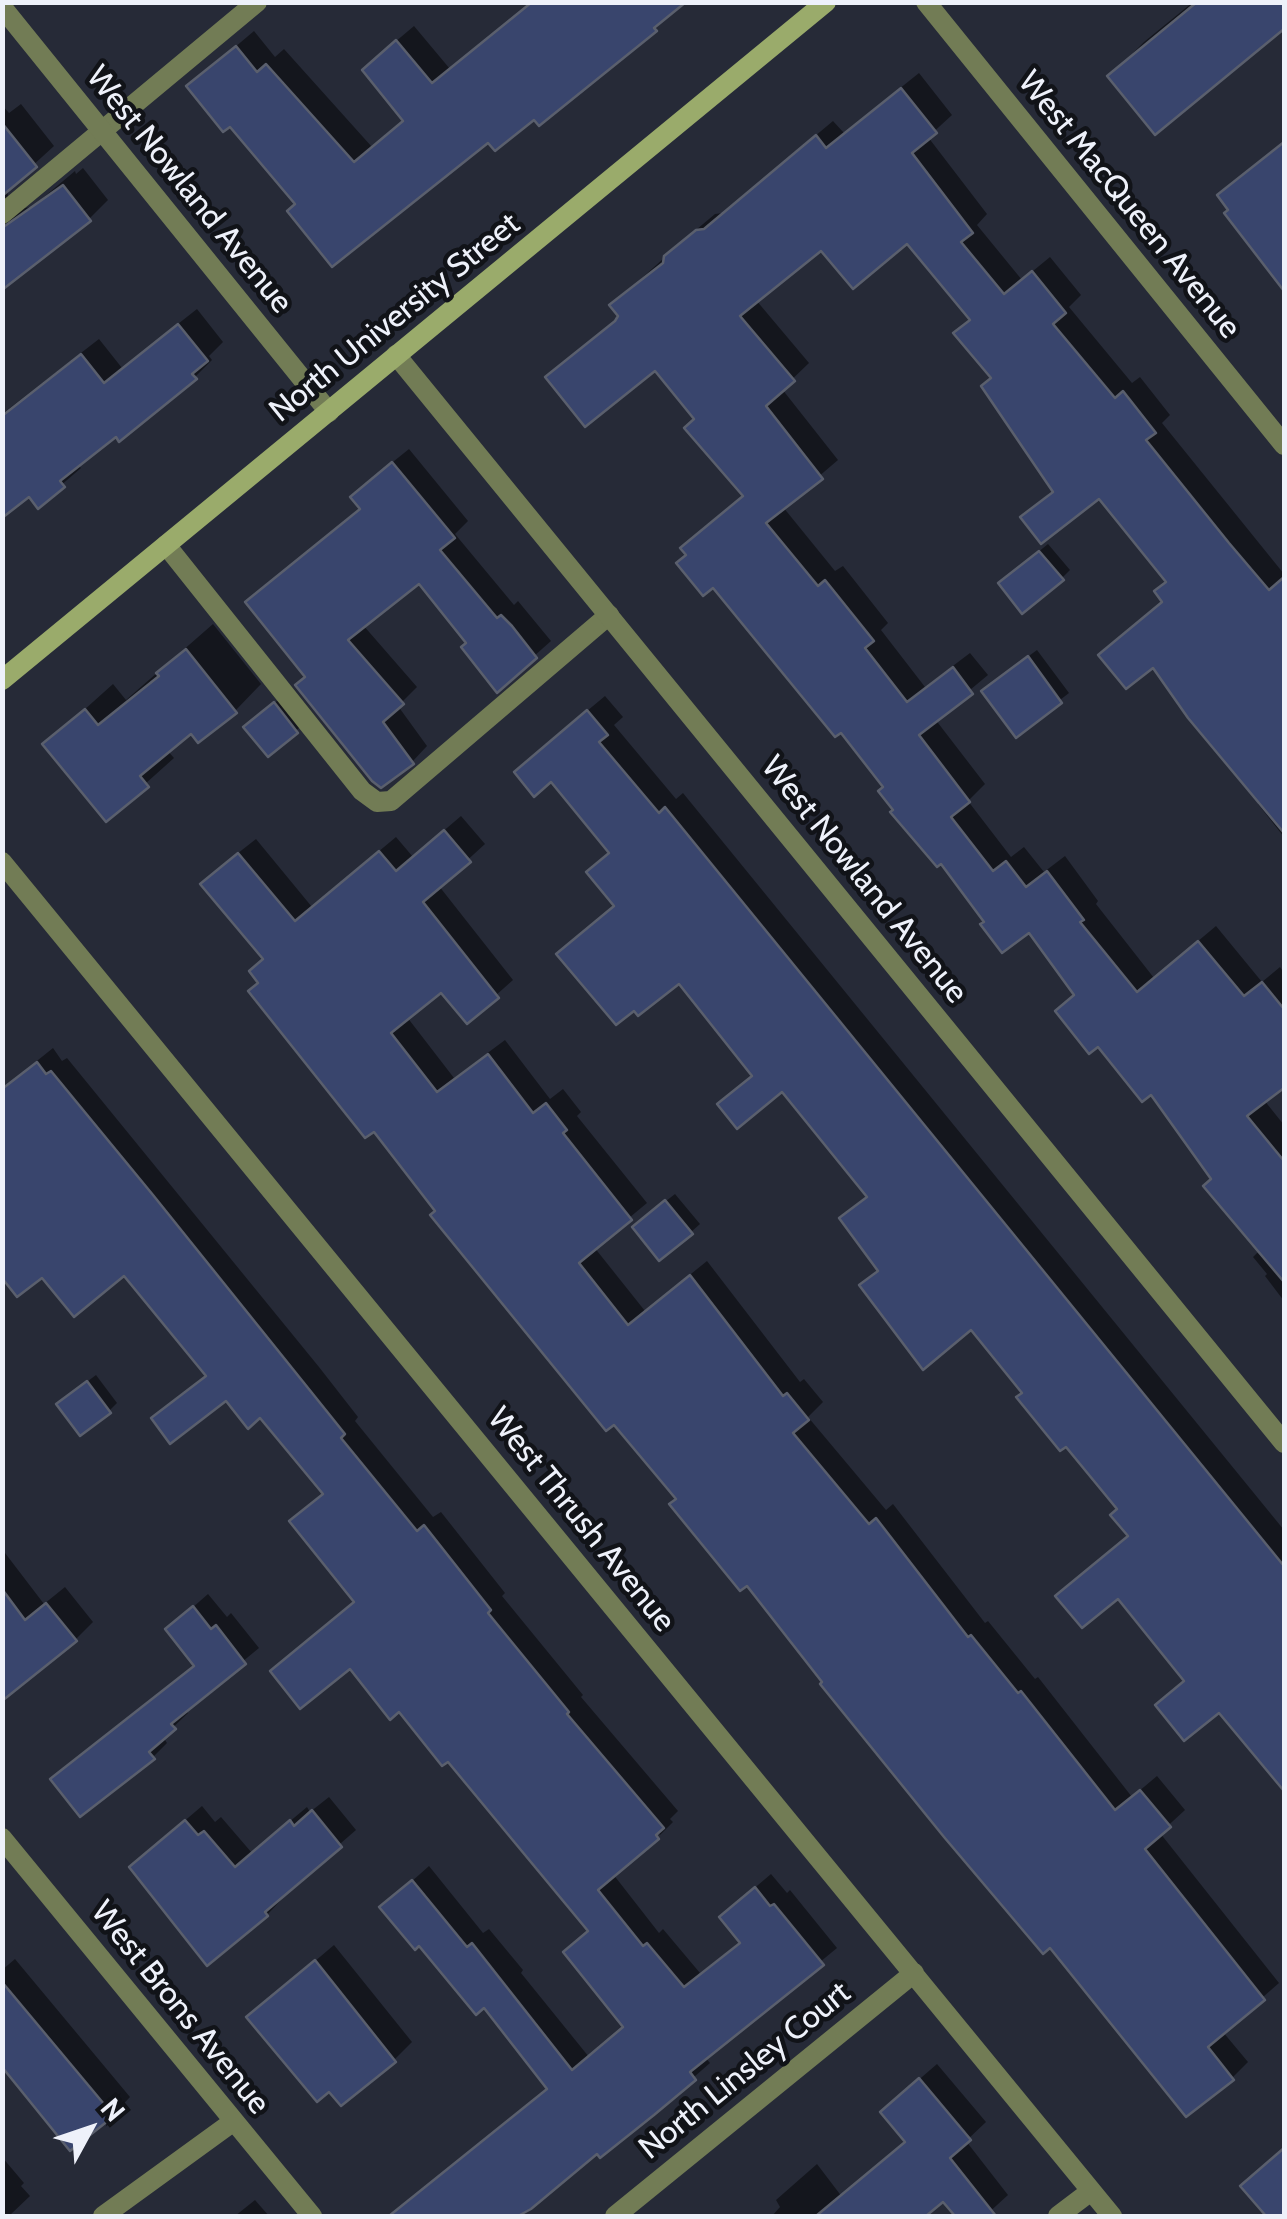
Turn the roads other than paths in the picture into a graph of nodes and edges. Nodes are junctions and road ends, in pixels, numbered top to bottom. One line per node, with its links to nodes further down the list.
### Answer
1 (257, 2): 5 (street)
2 (826, 2): 7 (main road, North University Street)
3 (926, 2): 9 (street, West MacQueen Avenue)
4 (2, 6): 5 (street, West Nowland Avenue)
5 (104, 133): 6 (street); 8 (street, West Nowland Avenue)
6 (2, 214)
7 (396, 356): 8 (main road, North University Street); 11 (street, West Nowland Avenue)
8 (329, 412): 10 (main road, North University Street)
9 (1284, 444)
10 (166, 545): 11 (street); 12 (main road, North University Street)
11 (609, 615): 14 (street, West Nowland Avenue)
12 (2, 680)
13 (2, 862): 16 (street, West Thrush Avenue)
14 (1284, 1444)
15 (2, 1838): 17 (street, West Brons Avenue)
16 (914, 1973): 18 (street, West Thrush Avenue); 21 (street, North Linsley Court)
17 (234, 2121): 19 (street); 20 (street, West Brons Avenue)
18 (1090, 2190): 22 (street); 23 (street, West Thrush Avenue)
19 (103, 2216)
20 (312, 2216)
21 (615, 2216)
22 (1058, 2216)
23 (1112, 2216)

